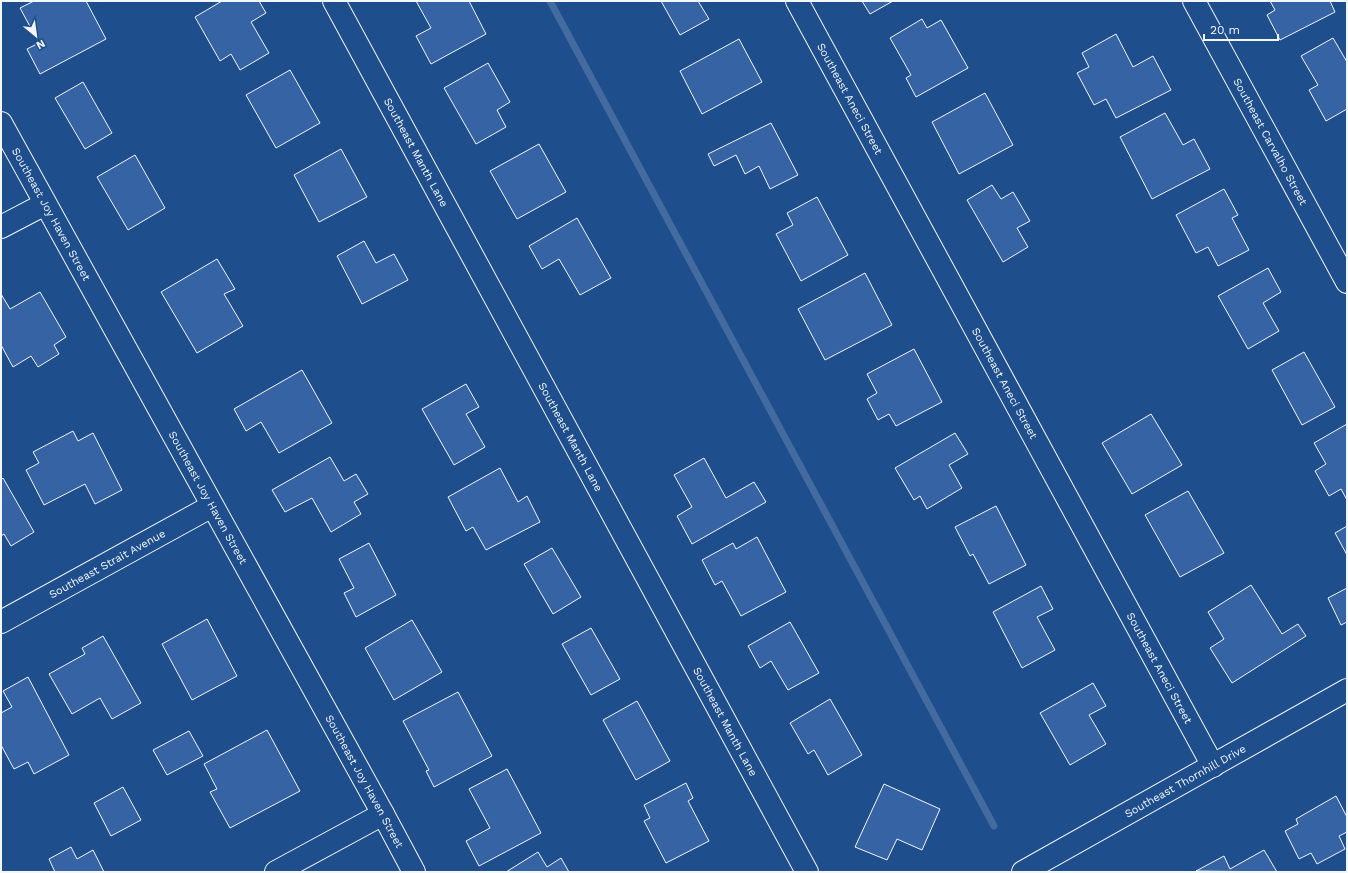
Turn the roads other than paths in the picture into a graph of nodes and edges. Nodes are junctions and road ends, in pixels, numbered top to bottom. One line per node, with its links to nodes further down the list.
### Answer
1 (334, 1): 15 (street, Southeast Manth Lane)
2 (797, 1): 11 (street, Southeast Aneci Street)
3 (1194, 1): 7 (street, Southeast Carvalho Street)
4 (1, 123): 5 (street, Southeast Joy Haven Street)
5 (45, 204): 6 (street); 8 (street, Southeast Joy Haven Street)
6 (1, 227)
7 (1347, 282)
8 (212, 506): 9 (street, Southeast Strait Avenue); 12 (street, Southeast Joy Haven Street)
9 (1, 622)
10 (1347, 690): 11 (street, Southeast Thornhill Drive)
11 (1213, 766): 16 (street, Southeast Thornhill Drive)
12 (383, 814): 13 (street); 14 (street, Southeast Joy Haven Street)
13 (276, 872)
14 (414, 872)
15 (808, 872)
16 (1024, 872)

